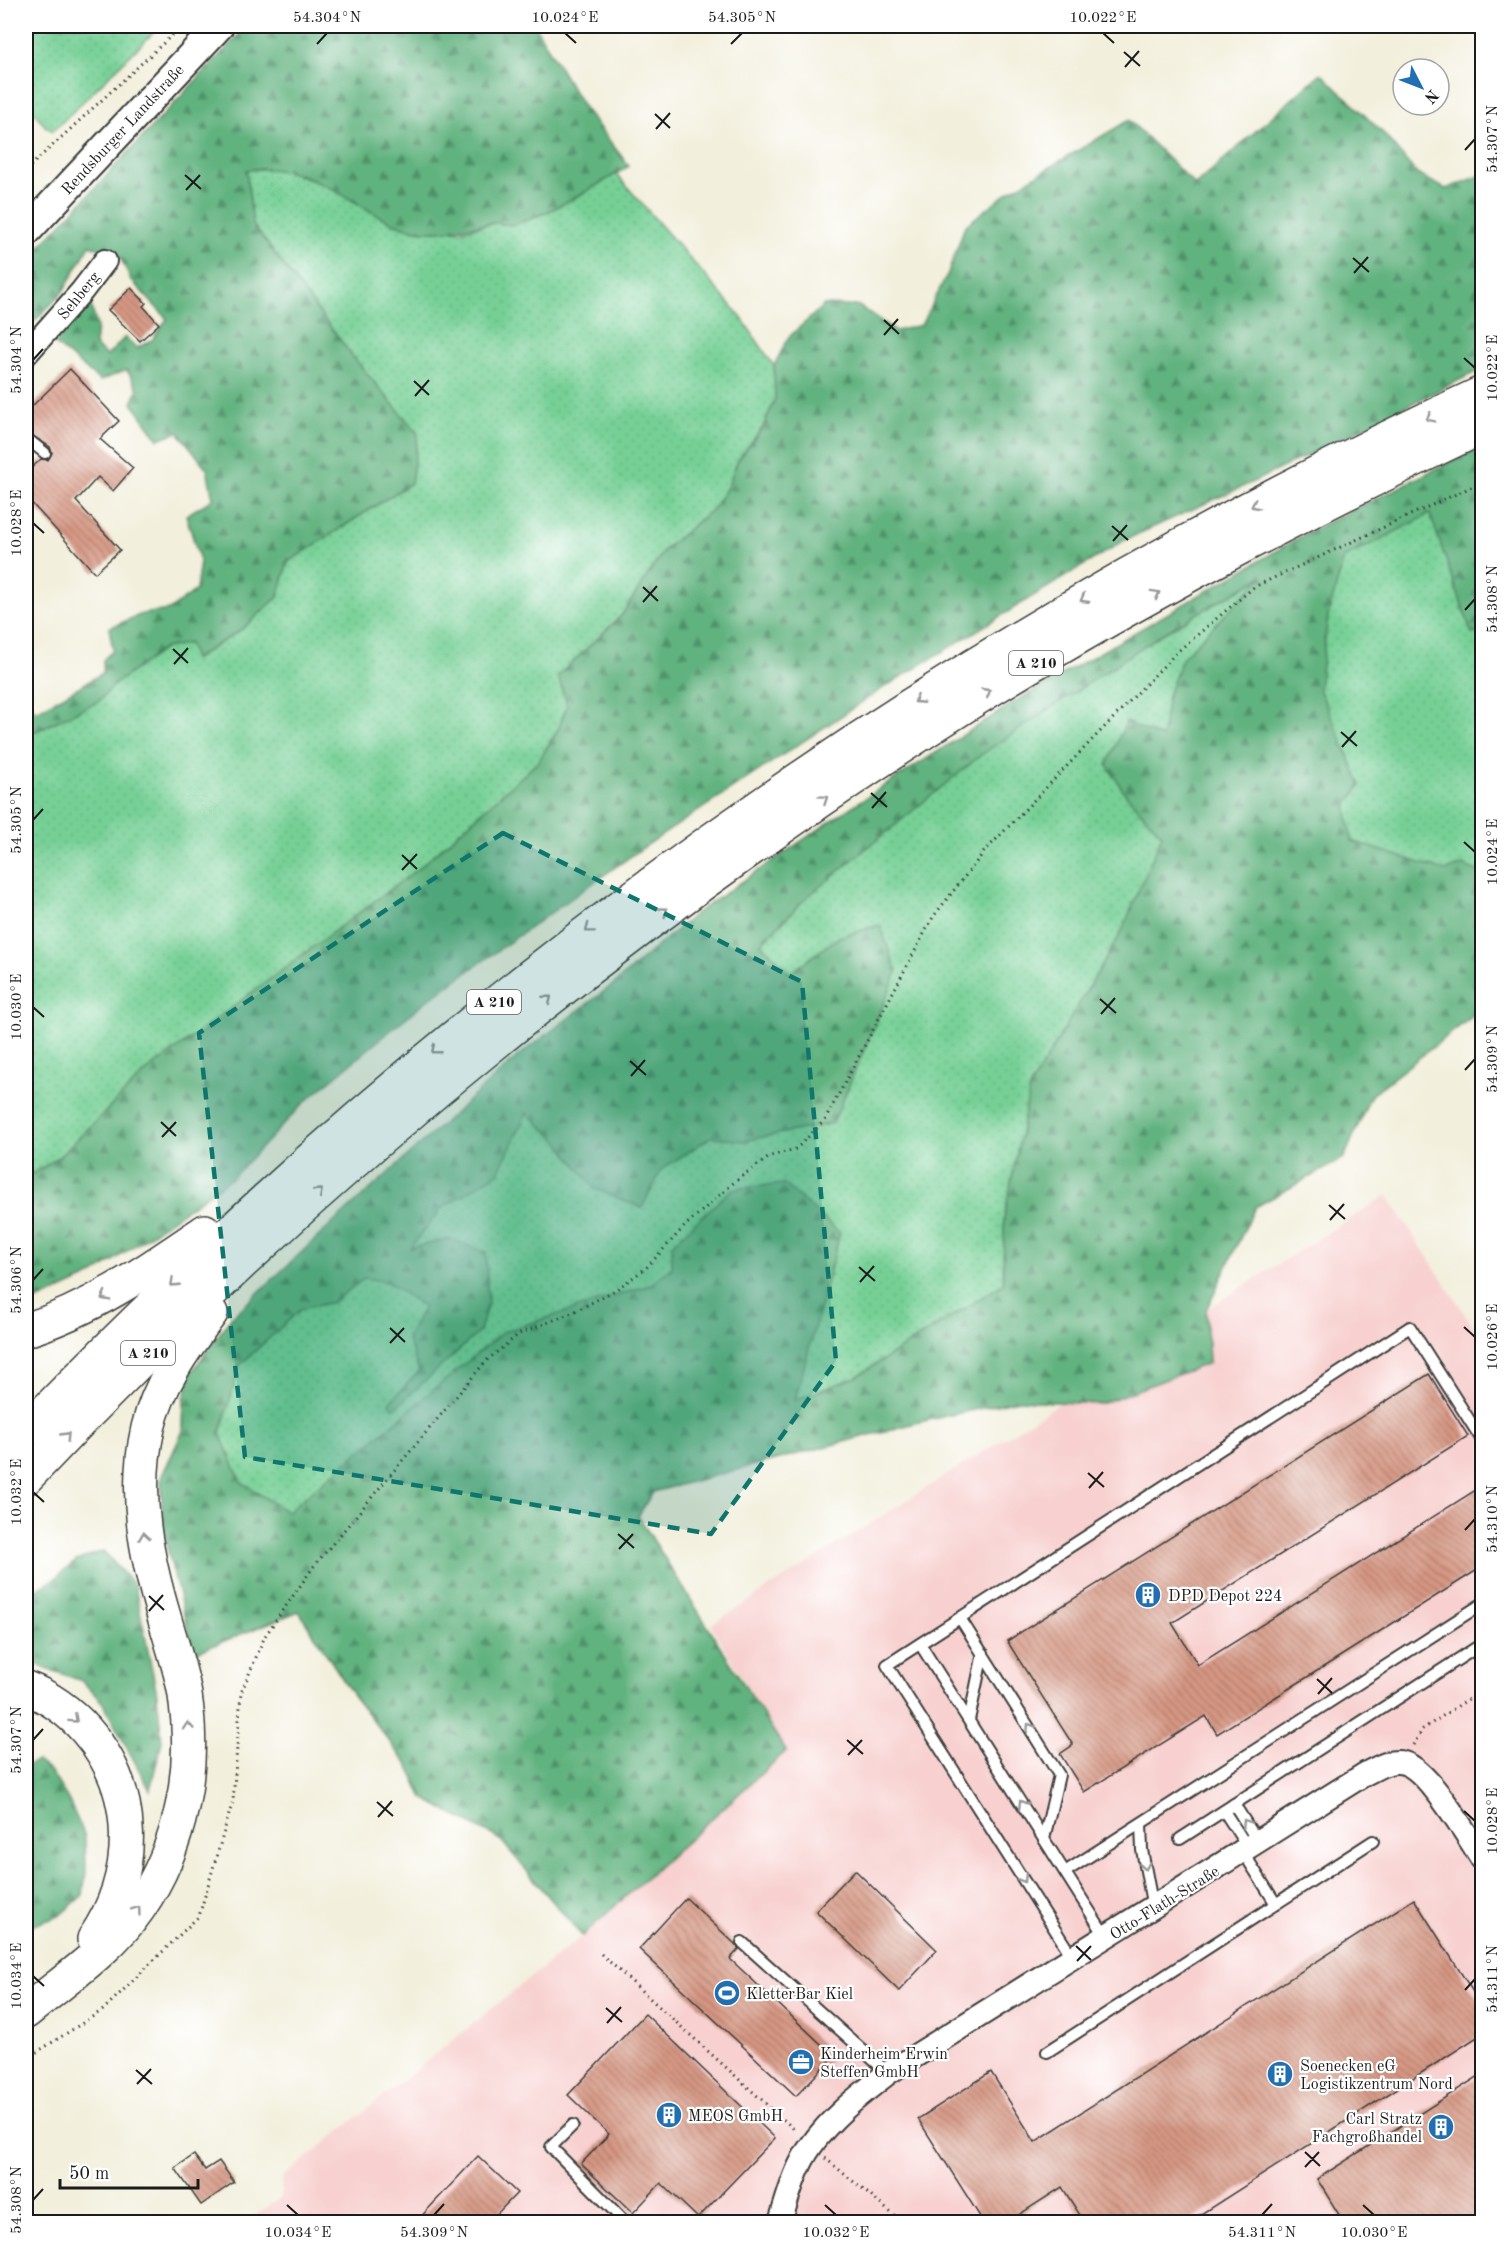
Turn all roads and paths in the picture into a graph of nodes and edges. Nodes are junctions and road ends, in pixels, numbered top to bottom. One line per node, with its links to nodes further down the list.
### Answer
1 (182, 26): 3 (path)
2 (219, 26): 4 (street, Rendsburger Landstraße)
3 (26, 170)
4 (26, 232)
5 (105, 261): 6 (street, Sehberg)
6 (26, 354)
7 (1482, 393): 12 (highway, A 210, one-way to 12)
8 (1482, 427): 13 (highway, A 210, one-way to 8)
9 (26, 438): 10 (lane)
10 (45, 453)
11 (1482, 482): 45 (path)
12 (310, 1158): 14 (highway, one-way to 14); 15 (highway, A 210, one-way to 15)
13 (275, 1231): 17 (highway, A 210, one-way to 13); 42 (highway, one-way to 13)
14 (26, 1330)
15 (26, 1431)
16 (1482, 1440): 19 (lane)
17 (26, 1478)
18 (1482, 1604): 29 (lane)
19 (960, 1618): 20 (lane); 22 (lane)
20 (920, 1644): 25 (lane); 41 (lane, one-way to 41)
21 (1482, 1644): 27 (lane)
22 (983, 1653): 25 (lane); 30 (lane, one-way to 22)
23 (26, 1688): 42 (highway, one-way to 42)
24 (1482, 1690): 26 (path)
25 (969, 1720): 30 (lane, one-way to 25)
26 (1406, 1763): 33 (street, Otto-Flath-Straße); 34 (street)
27 (1234, 1804): 28 (lane); 33 (lane, one-way to 27)
28 (1224, 1811): 31 (lane); 33 (lane)
29 (1141, 1824): 35 (lane); 37 (lane, one-way to 37)
30 (1044, 1839): 35 (lane)
31 (1180, 1839)
32 (1373, 1841): 36 (lane)
33 (1250, 1848): 36 (lane); 37 (street, Otto-Flath-Straße)
34 (1482, 1859)
35 (1065, 1872): 38 (lane)
36 (1276, 1904): 44 (lane)
37 (1153, 1908): 38 (street, Otto-Flath-Straße)
38 (1106, 1937): 41 (street, Otto-Flath-Straße)
39 (742, 1942): 46 (lane)
40 (601, 1954): 48 (path)
41 (1073, 1958): 46 (street, Otto-Flath-Straße)
42 (65, 1979): 43 (highway)
43 (26, 2012)
44 (1047, 2052)
45 (26, 2059)
46 (888, 2073): 48 (street, Otto-Flath-Straße)
47 (573, 2125): 49 (lane)
48 (811, 2146): 50 (street, Otto-Flath-Straße); 51 (path)
49 (625, 2223)
50 (780, 2223)
51 (902, 2223)

